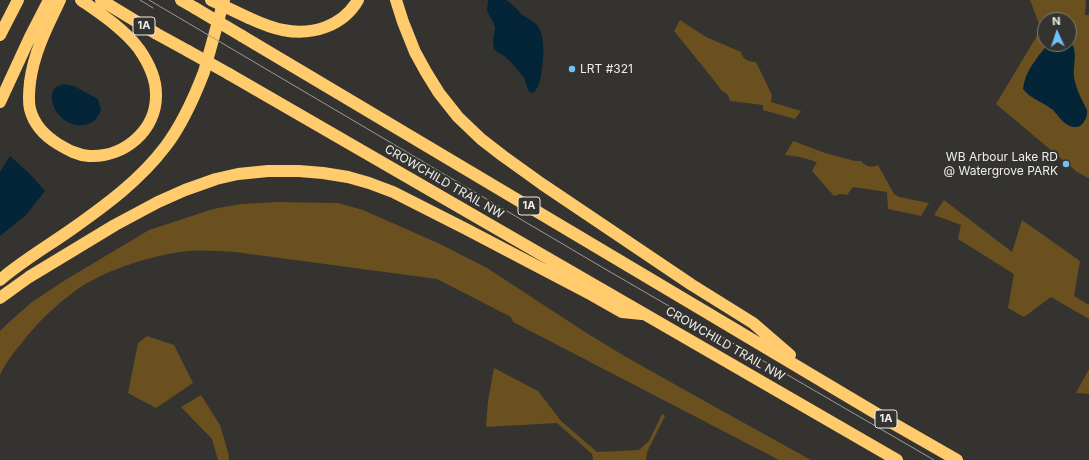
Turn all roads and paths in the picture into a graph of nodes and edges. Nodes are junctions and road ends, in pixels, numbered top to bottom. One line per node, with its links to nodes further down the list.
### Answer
1 (18, 0): 11 (highway)
2 (49, 0): 12 (highway)
3 (60, 0): 4 (highway)
4 (81, 0)
5 (101, 0): 15 (highway, CROWCHILD TRAIL NW / 1A, bridge)
6 (181, 0): 16 (highway, CROWCHILD TRAIL NW / 1A, bridge)
7 (211, 0): 9 (highway, bridge)
8 (224, 0): 13 (highway)
9 (358, 0)
10 (396, 0): 16 (highway)
11 (0, 35)
12 (0, 102)
13 (0, 280)
14 (0, 298): 15 (highway)
15 (645, 314): 17 (highway, CROWCHILD TRAIL NW / 1A)
16 (816, 376): 18 (highway, CROWCHILD TRAIL NW / 1A)
17 (897, 460)
18 (957, 460)

